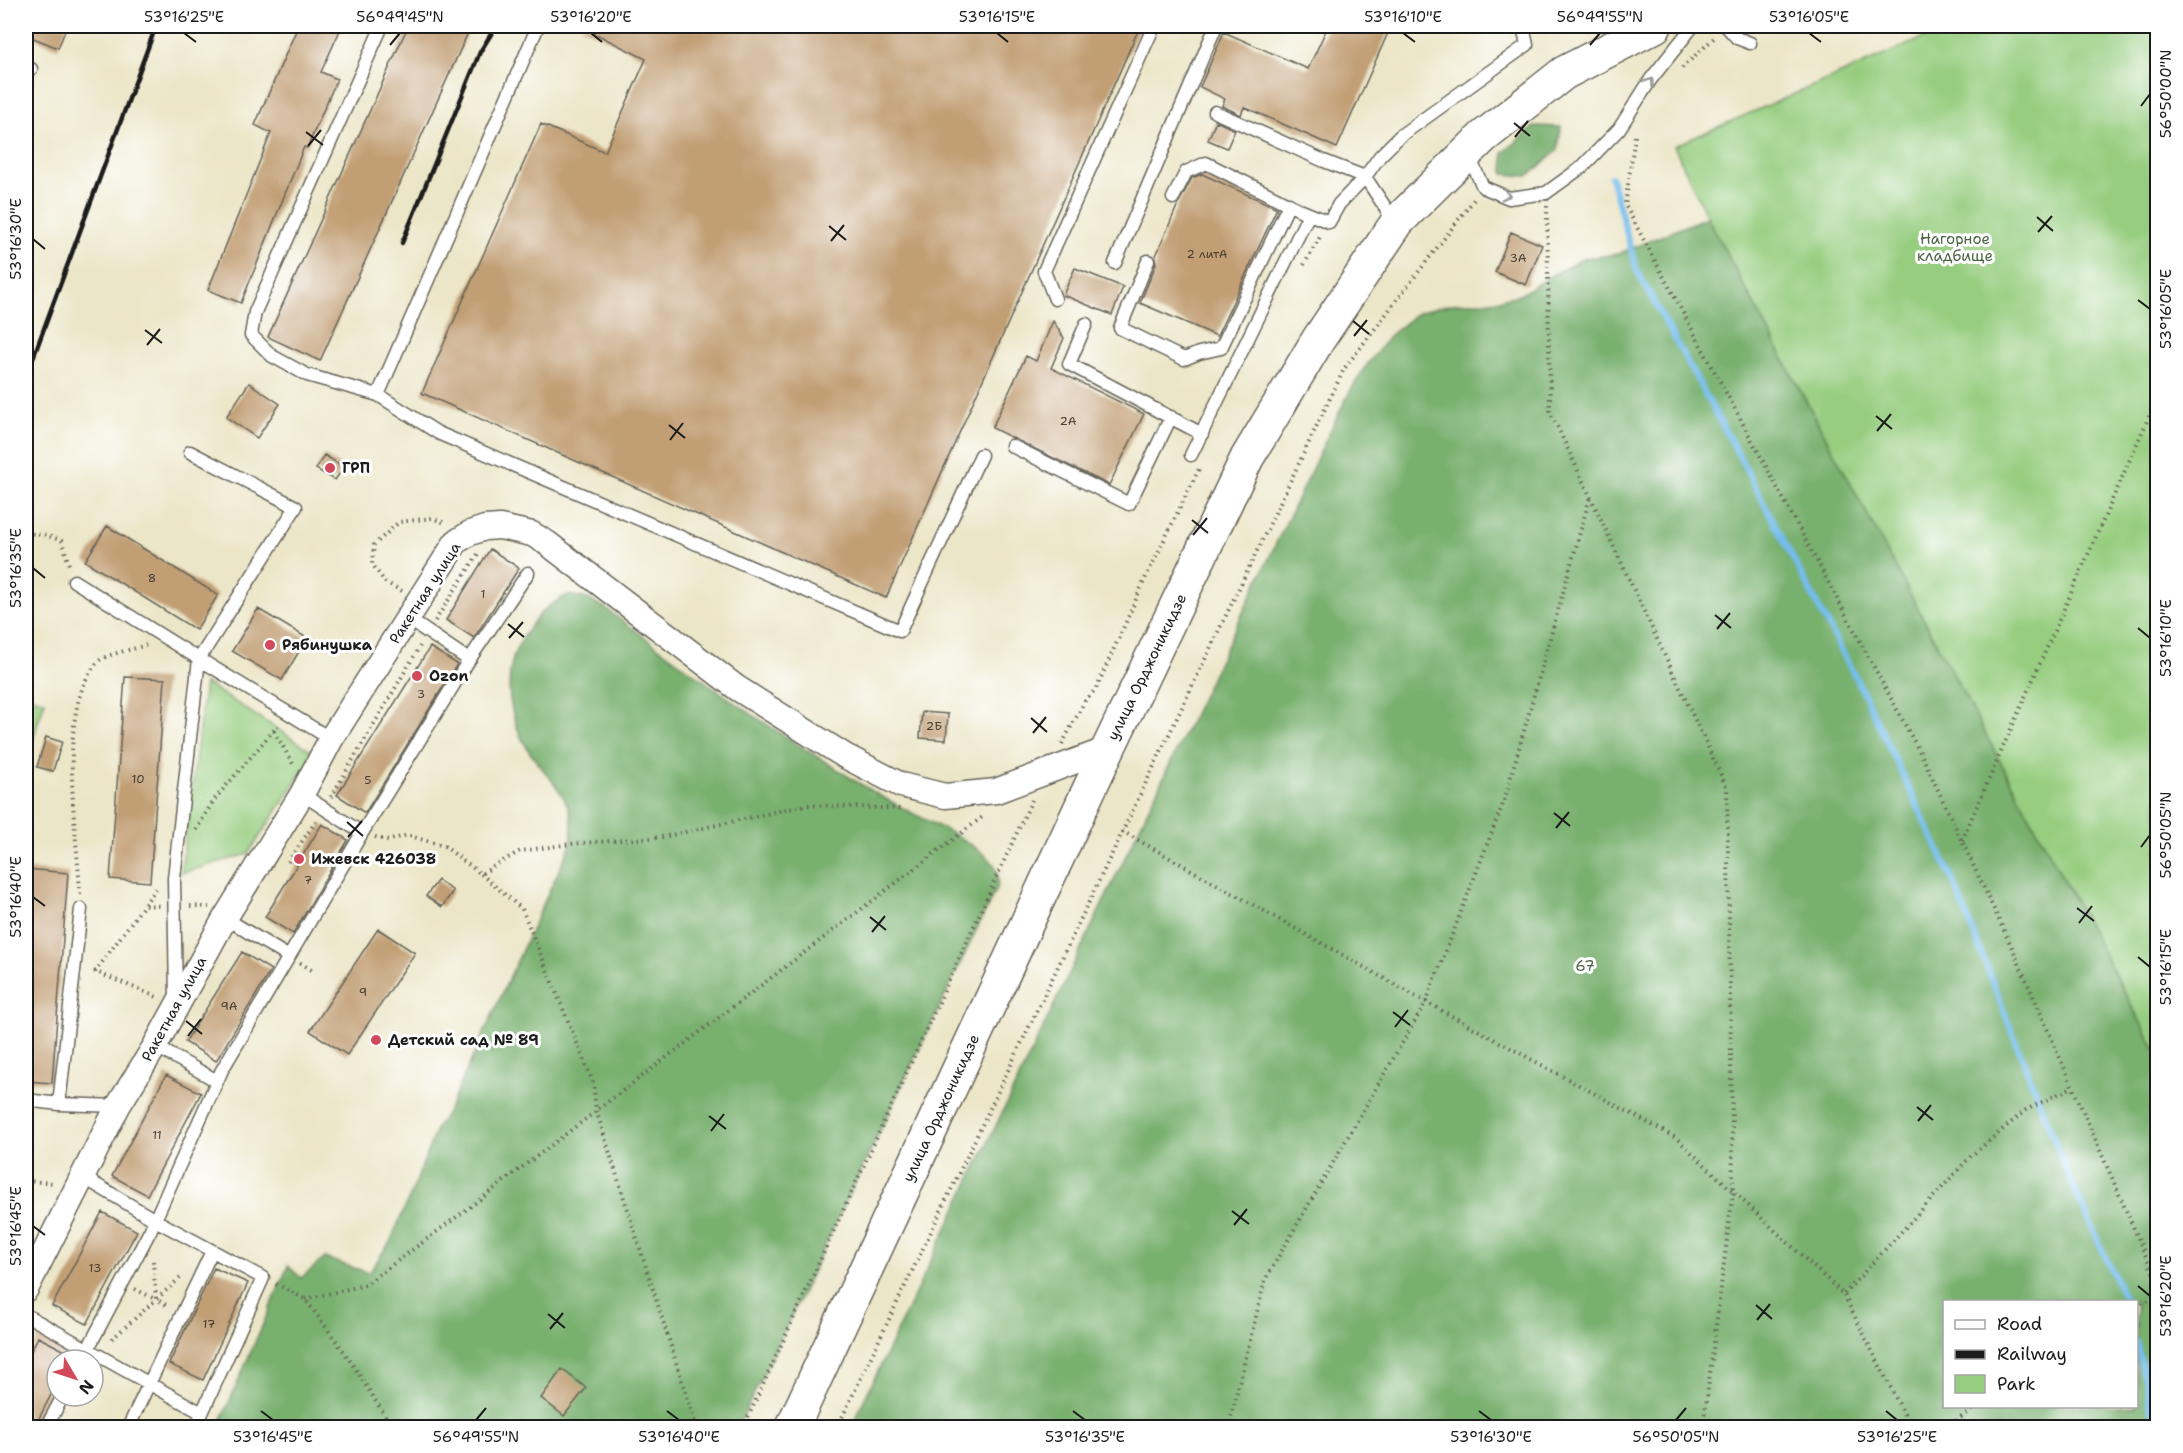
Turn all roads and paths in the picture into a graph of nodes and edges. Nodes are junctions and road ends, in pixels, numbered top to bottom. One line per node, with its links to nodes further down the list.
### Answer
1 (382, 26): 24 (lane)
2 (538, 26): 24 (lane)
3 (1154, 26): 22 (lane)
4 (1216, 26): 21 (lane)
5 (1523, 26): 13 (lane)
6 (1655, 26): 12 (main road, улица Орджоникидзе)
7 (1693, 26): 15 (lane, one-way to 7)
8 (1726, 26): 9 (lane)
9 (1750, 43)
10 (1215, 112): 13 (lane)
11 (1635, 135): 52 (path)
12 (1483, 137): 14 (lane); 19 (main road, улица Орджоникидзе)
13 (1365, 177): 18 (lane); 19 (lane)
14 (1483, 187): 15 (lane, one-way to 15); 50 (path)
15 (1546, 193): 33 (path)
16 (1173, 198): 17 (lane)
17 (1289, 204): 18 (lane); 20 (lane)
18 (1309, 213): 27 (lane)
19 (1398, 221): 45 (main road, улица Орджоникидзе)
20 (1148, 261)
21 (1115, 262)
22 (1055, 299)
23 (1086, 324): 26 (lane)
24 (378, 395): 30 (lane)
25 (2157, 396): 52 (path)
26 (1171, 417): 27 (lane); 28 (lane)
27 (1202, 434): 31 (lane)
28 (1012, 446)
29 (190, 452): 40 (lane)
30 (981, 455)
31 (1191, 455)
32 (1203, 462): 46 (path)
33 (1590, 496): 61 (path); 72 (path)
34 (26, 533): 37 (path)
35 (470, 533): 38 (street, Ракетная улица); 38 (path); 46 (street, Ракетная улица)
36 (528, 573): 41 (lane)
37 (74, 581): 39 (lane)
38 (413, 609): 41 (lane); 44 (street, Ракетная улица)
39 (167, 639): 40 (lane); 56 (path)
40 (199, 659): 42 (lane); 54 (lane)
41 (469, 660): 51 (lane)
42 (289, 714): 43 (path); 44 (lane)
43 (274, 731): 47 (path); 54 (path)
44 (332, 739): 47 (street, Ракетная улица)
45 (1108, 748): 46 (street, Ракетная улица); 100 (main road, улица Орджоникидзе)
46 (1049, 770): 99 (path)
47 (302, 794): 51 (lane); 57 (street, Ракетная улица)
48 (910, 810): 55 (path)
49 (987, 812): 69 (path)
50 (1122, 831): 61 (path); 101 (path)
51 (362, 833): 58 (lane)
52 (1962, 840): 65 (path)
53 (388, 841): 55 (path)
54 (175, 863): 60 (path); 62 (lane)
55 (481, 874): 69 (path)
56 (81, 909): 59 (lane)
57 (225, 918): 58 (lane); 62 (street, Ракетная улица)
58 (289, 957): 64 (lane)
59 (74, 963): 60 (path); 67 (lane)
60 (95, 972): 62 (path)
61 (1426, 1002): 72 (path); 102 (path)
62 (177, 1006): 63 (street, Ракетная улица)
63 (155, 1046): 64 (lane); 68 (street, Ракетная улица)
64 (217, 1081): 73 (lane)
65 (2072, 1087): 77 (path); 79 (path)
66 (26, 1100): 67 (lane)
67 (59, 1104): 68 (lane)
68 (118, 1106): 71 (street, Ракетная улица)
69 (596, 1110): 82 (path); 98 (path)
70 (26, 1180): 71 (path)
71 (81, 1181): 73 (lane); 78 (street, Ракетная улица)
72 (1733, 1192): 79 (path); 103 (path)
73 (153, 1225): 74 (lane); 76 (lane); 81 (path)
74 (212, 1251): 75 (lane); 81 (path); 84 (lane)
75 (263, 1278): 82 (path); 93 (lane)
76 (122, 1283): 81 (path); 87 (lane)
77 (2157, 1284)
78 (26, 1289)
79 (1844, 1294): 104 (path)
80 (2157, 1296): 83 (path)
81 (156, 1299): 84 (path); 88 (path)
82 (305, 1299): 97 (path)
83 (2138, 1305)
84 (181, 1313): 90 (lane)
85 (26, 1315): 86 (lane)
86 (86, 1348)
87 (93, 1348)
88 (96, 1348)
89 (105, 1358): 90 (lane)
90 (149, 1383): 93 (lane); 95 (lane)
91 (57, 1408): 94 (lane)
92 (1976, 1408): 105 (path)
93 (202, 1413): 96 (lane)
94 (46, 1428)
95 (128, 1428)
96 (196, 1428)
97 (393, 1428)
98 (697, 1428)
99 (743, 1428)
100 (792, 1428)
101 (837, 1428)
102 (1228, 1428)
103 (1703, 1428)
104 (1911, 1428)
105 (1946, 1428)

